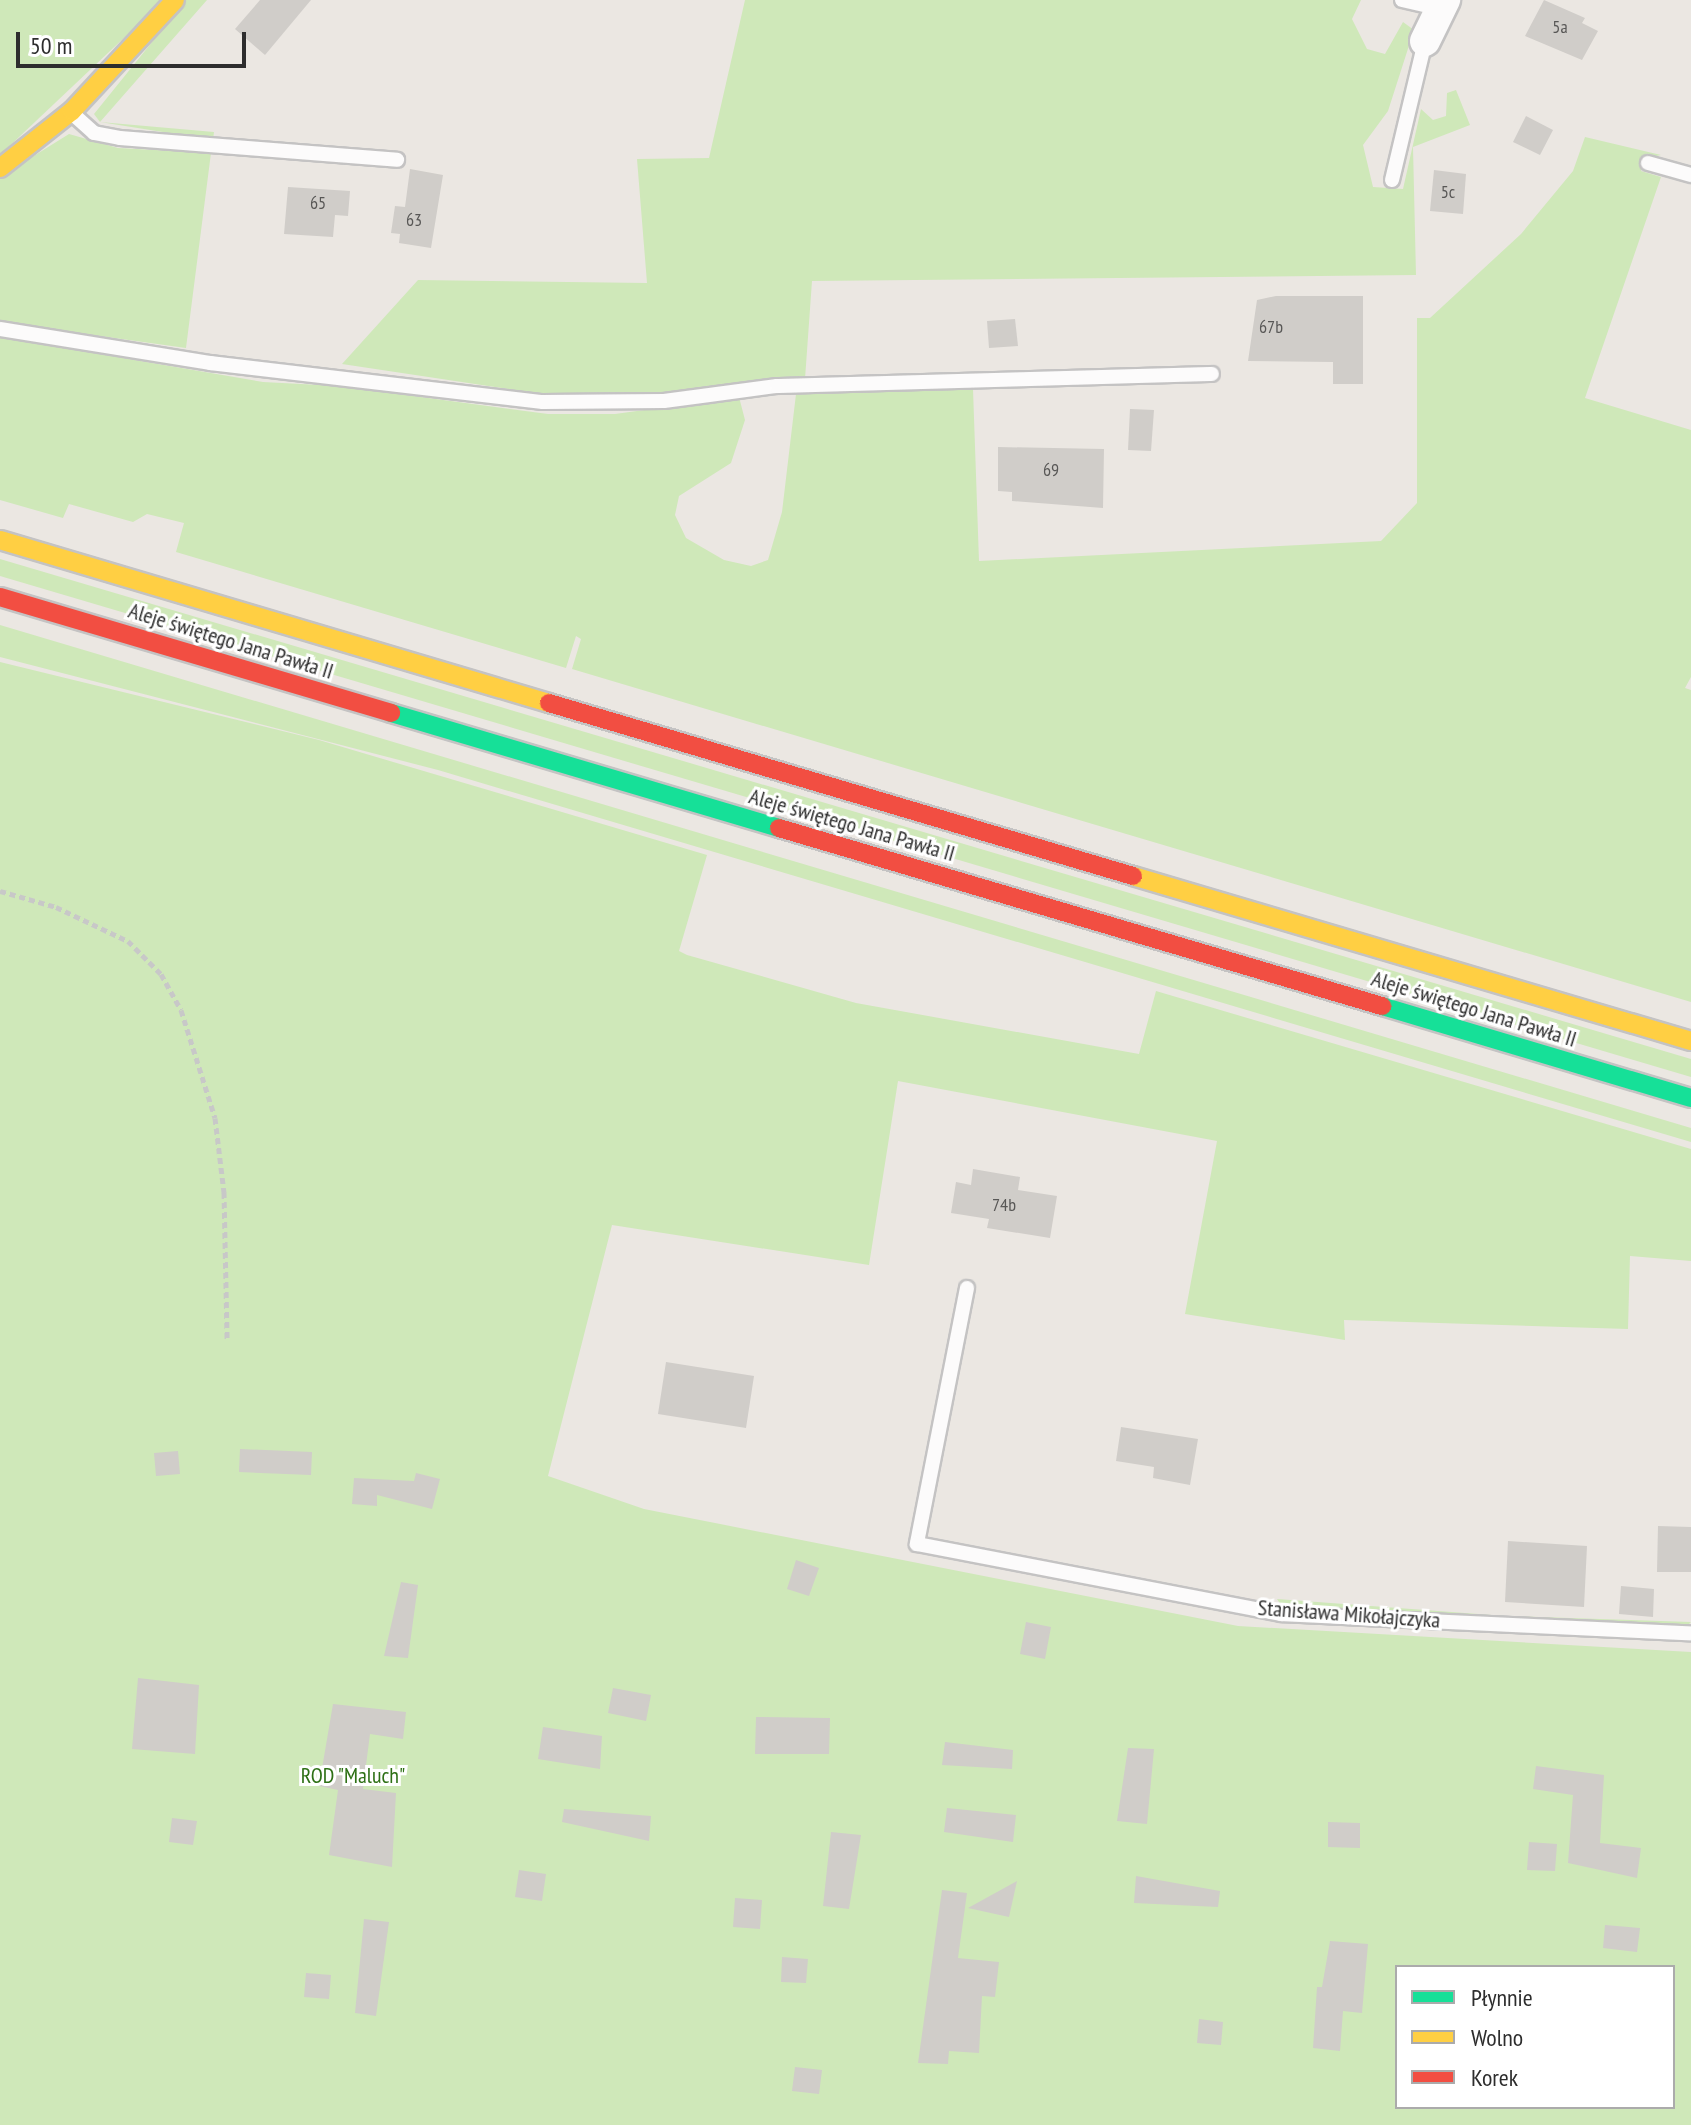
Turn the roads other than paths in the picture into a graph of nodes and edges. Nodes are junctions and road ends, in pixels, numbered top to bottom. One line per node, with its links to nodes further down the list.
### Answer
1 (175, 0): 5 (main road)
2 (1402, 0): 3 (lane)
3 (1442, 4): 4 (street)
4 (1425, 41): 10 (lane)
5 (72, 111): 6 (lane); 8 (main road)
6 (397, 160)
7 (1648, 163): 9 (lane)
8 (0, 168)
9 (1691, 175)
10 (1392, 180)
11 (0, 329): 12 (lane)
12 (1212, 374)
13 (0, 540): 15 (main road, Aleje świętego Jana Pawła II)
14 (0, 597): 16 (main road, Aleje świętego Jana Pawła II)
15 (1691, 1041)
16 (1691, 1098)
17 (967, 1288): 18 (lane, Stanisława Mikołajczyka)
18 (1691, 1633)

